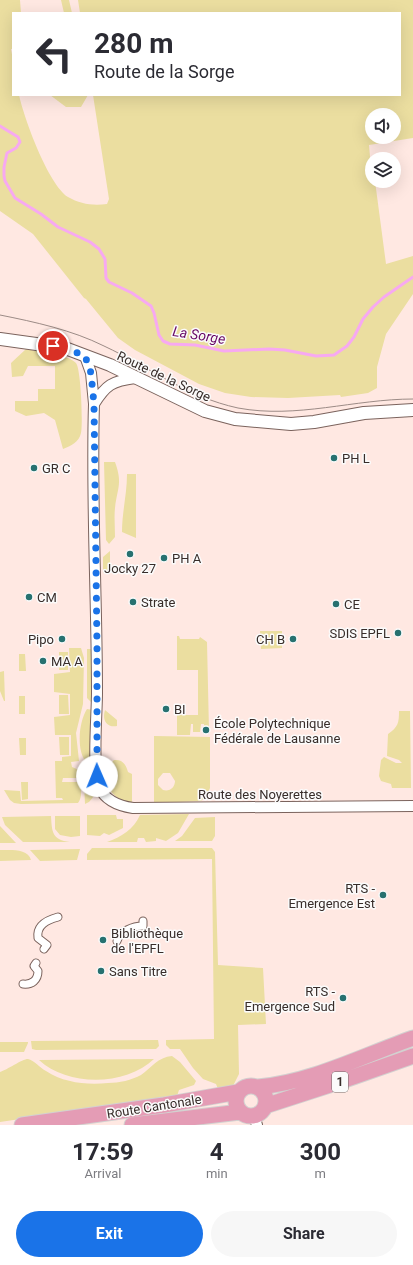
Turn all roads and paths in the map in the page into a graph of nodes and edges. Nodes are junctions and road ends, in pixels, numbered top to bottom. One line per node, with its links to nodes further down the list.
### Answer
1 (0, 339): 2 (street, Route de la Sorge)
2 (85, 356): 3 (street, Route de la Sorge); 4 (street)
3 (135, 378): 4 (street); 5 (street, Route de la Sorge)
4 (94, 404): 6 (street, Route des Noyerettes)
5 (413, 410)
6 (413, 806)
7 (58, 917): 10 (street)
8 (143, 921): 9 (street)
9 (117, 941)
10 (44, 949)
11 (36, 963): 12 (street)
12 (23, 984)
13 (413, 1038): 15 (main road, 1)
14 (413, 1056): 17 (main road, 1)
15 (258, 1087): 16 (main road); 17 (main road)
16 (238, 1092): 18 (main road); 19 (main road, Route Cantonale)
17 (265, 1106): 18 (main road)
18 (250, 1118): 20 (main road, Route Cantonale)
19 (22, 1125)
20 (132, 1125)

